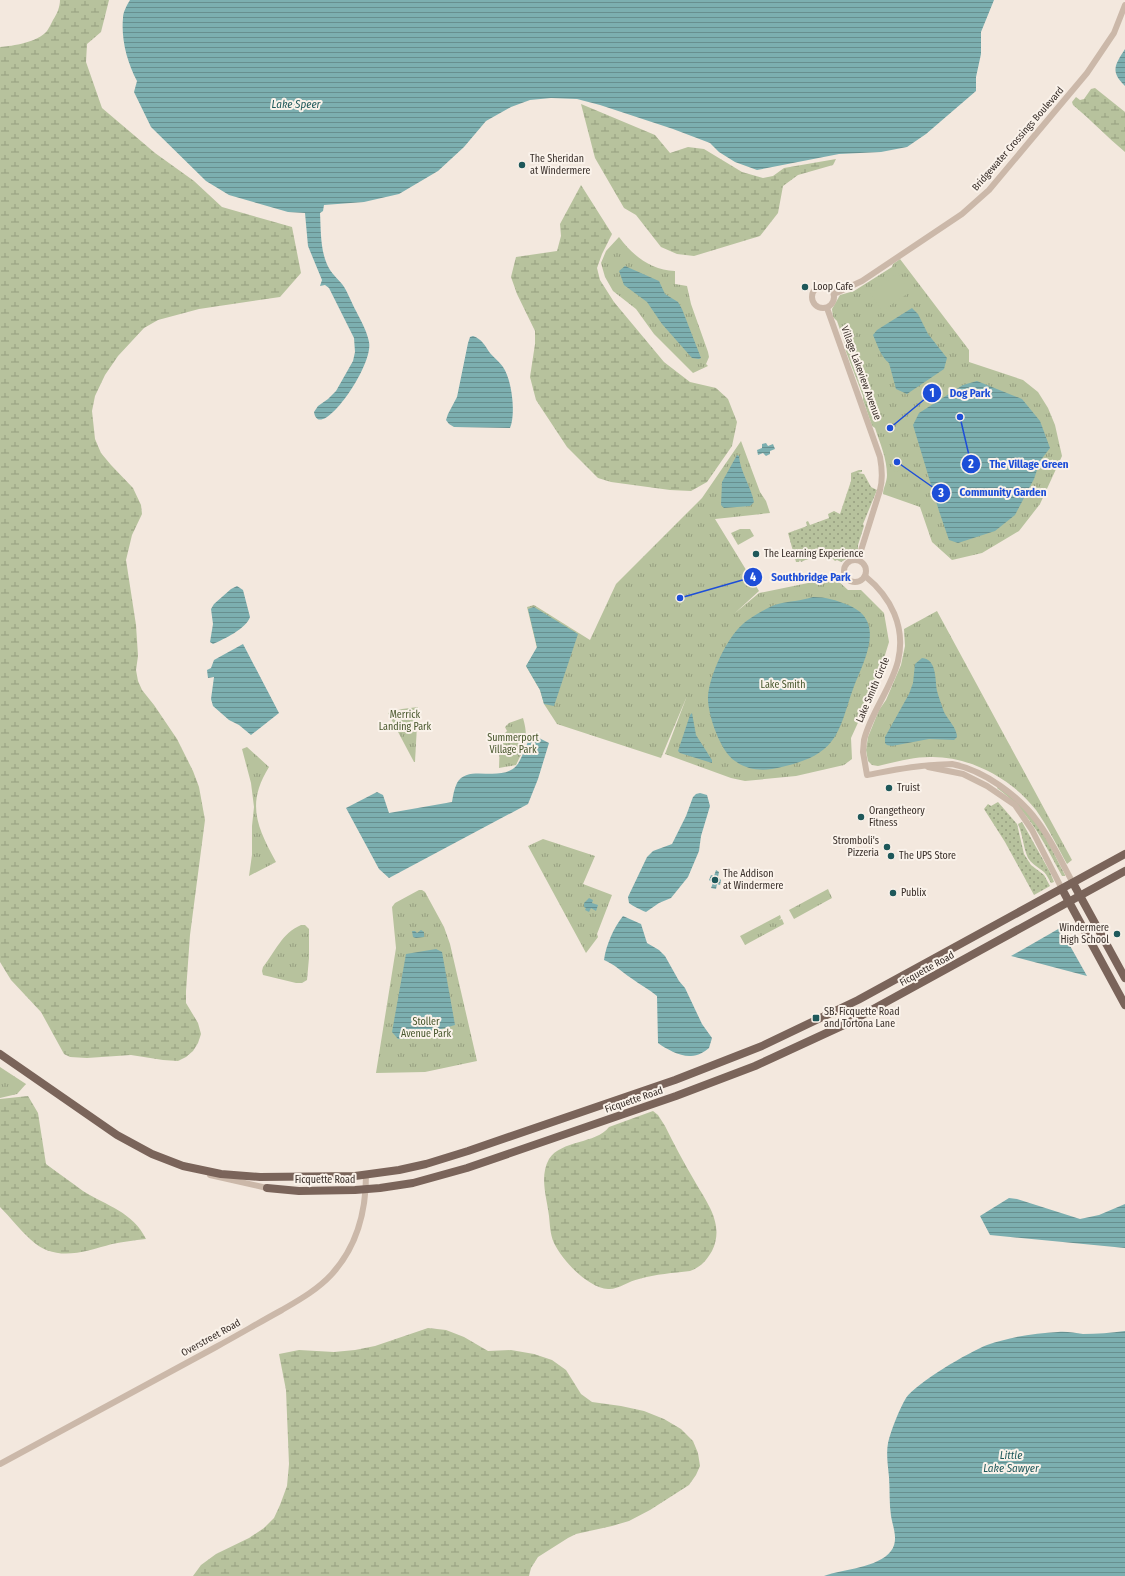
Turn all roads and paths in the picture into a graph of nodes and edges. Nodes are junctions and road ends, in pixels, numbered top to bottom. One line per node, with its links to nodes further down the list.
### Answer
1 (1125, 5): 2 (street, Bridgewater Crossings Boulevard)
2 (834, 294): 3 (street); 3 (street)
3 (827, 308): 4 (street, Village Lakeview Avenue)
4 (858, 560): 5 (street); 5 (street)
5 (865, 576): 6 (street, Lake Smith Circle)
6 (920, 766): 9 (street); 10 (street)
7 (1125, 854): 9 (main road, Ficquette Road)
8 (1125, 871): 11 (main road, Ficquette Road)
9 (1073, 883): 10 (main road, Ficquette Road); 11 (main road)
10 (1062, 889): 12 (main road); 17 (main road, Ficquette Road)
11 (1080, 896): 12 (main road, Ficquette Road); 13 (main road)
12 (1069, 902): 14 (main road); 19 (main road, Ficquette Road)
13 (1125, 978)
14 (1125, 1005)
15 (0, 1054): 16 (main road, Ficquette Road)
16 (172, 1163): 17 (main road, Ficquette Road); 18 (street, Ficquette Road)
17 (366, 1175): 19 (street, Overstreet Road)
18 (266, 1188): 19 (main road, Ficquette Road)
19 (366, 1189): 20 (street, Overstreet Road)
20 (0, 1464)

